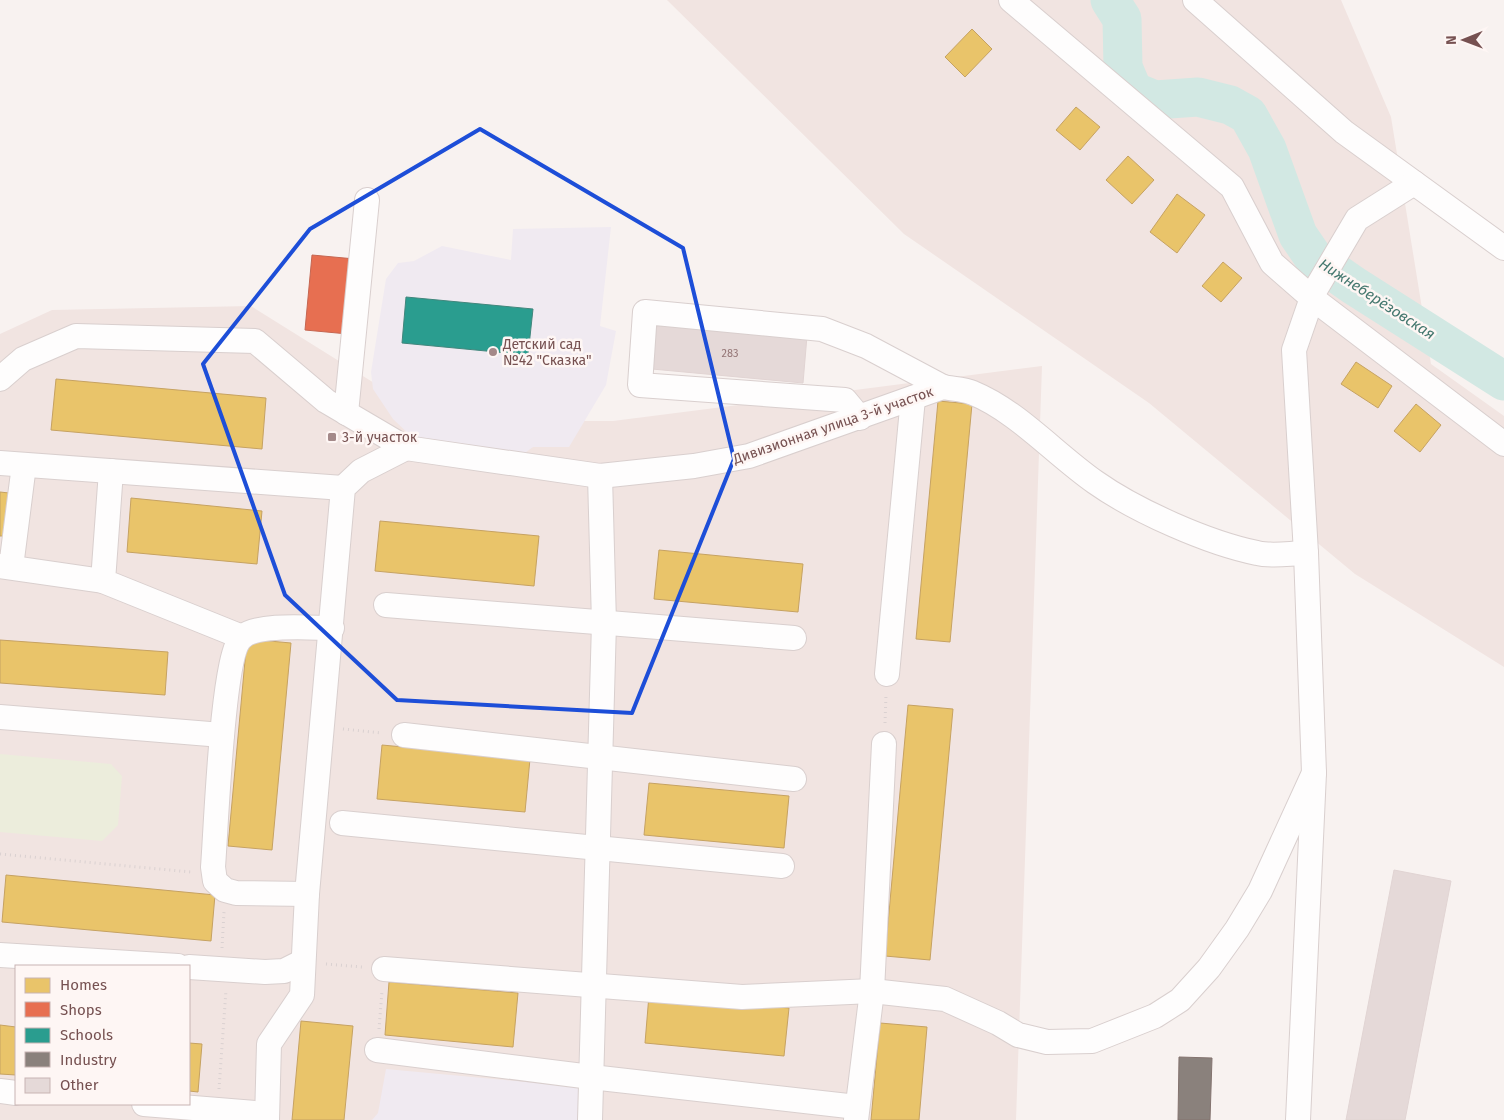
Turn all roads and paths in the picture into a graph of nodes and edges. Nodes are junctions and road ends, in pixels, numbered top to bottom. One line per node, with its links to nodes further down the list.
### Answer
1 (1011, 0): 6 (street)
2 (1195, 0): 3 (street)
3 (1414, 183): 5 (street); 6 (street)
4 (366, 200): 10 (street)
5 (1504, 248)
6 (1312, 298): 12 (street); 19 (street)
7 (0, 380): 10 (street)
8 (943, 387): 9 (street, Дивизионная улица 3-й участок); 11 (street); 19 (street, Дивизионная улица 3-й участок)
9 (913, 398): 11 (street, Дивизионная улица 3-й участок); 27 (street)
10 (346, 413): 13 (street)
11 (860, 418): 17 (street, Дивизионная улица 3-й участок)
12 (1504, 444)
13 (406, 448): 17 (street, Дивизионная улица 3-й участок); 18 (street)
14 (0, 463): 15 (street)
15 (24, 465): 16 (street); 20 (street)
16 (112, 471): 18 (street); 21 (street)
17 (600, 476): 23 (street)
18 (343, 488): 24 (street)
19 (1306, 553): 34 (street)
20 (6, 567): 21 (street)
21 (104, 581): 25 (street)
22 (386, 605): 23 (street)
23 (604, 622): 26 (street); 33 (street)
24 (332, 628): 25 (street); 29 (street)
25 (242, 637): 30 (street)
26 (794, 638)
27 (887, 674): 32 (path)
28 (0, 717): 30 (street)
29 (323, 726): 31 (path); 41 (street)
30 (222, 735): 40 (street)
31 (404, 735): 33 (street)
32 (884, 744): 49 (street)
33 (600, 757): 35 (street); 37 (street)
34 (1314, 774): 49 (street); 59 (street)
35 (794, 779)
36 (342, 823): 37 (street)
37 (598, 848): 39 (street); 48 (street)
38 (0, 854): 40 (path)
39 (782, 866)
40 (220, 882): 41 (street); 46 (path)
41 (307, 894): 43 (street)
42 (0, 954): 44 (street)
43 (302, 962): 46 (street); 47 (path); 57 (street)
44 (163, 965)
45 (190, 967): 46 (street)
46 (224, 969): 55 (path)
47 (384, 969): 48 (street); 50 (path)
48 (594, 985): 49 (street); 51 (street)
49 (872, 992): 56 (street)
50 (378, 1050): 51 (street)
51 (591, 1077): 56 (street); 58 (street)
52 (0, 1091): 53 (street)
53 (15, 1093)
54 (156, 1105): 55 (street)
55 (217, 1110): 57 (street)
56 (856, 1114)
57 (267, 1117)
58 (590, 1120)
59 (1298, 1120)

